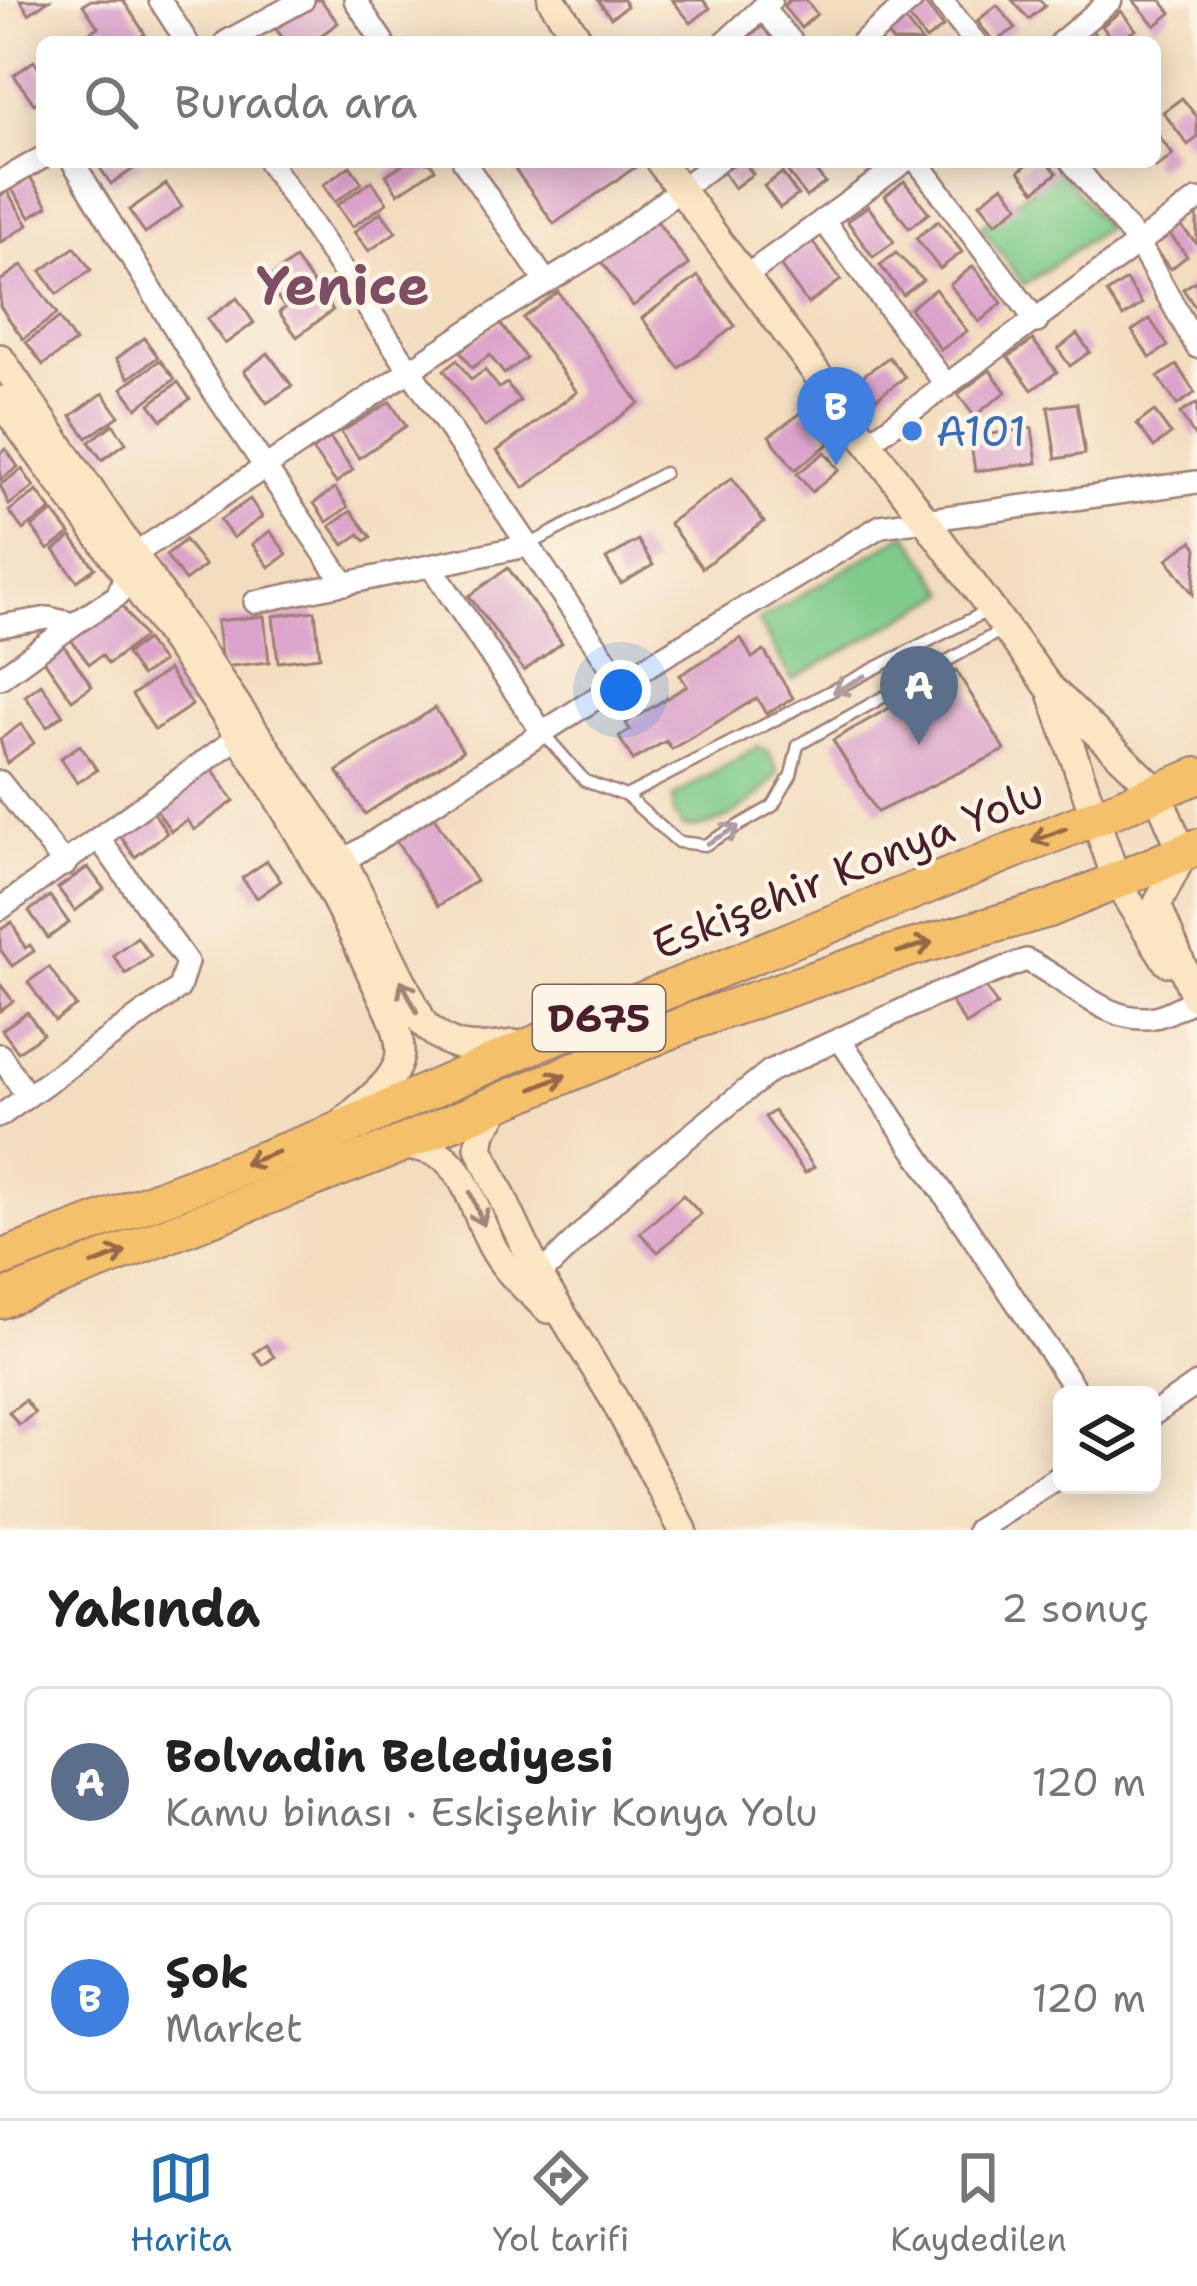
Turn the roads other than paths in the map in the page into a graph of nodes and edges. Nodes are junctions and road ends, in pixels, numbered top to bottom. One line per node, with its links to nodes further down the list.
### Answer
1 (160, 0): 9 (street)
2 (303, 0): 10 (street)
3 (355, 0): 11 (street)
4 (912, 0): 15 (street)
5 (940, 0): 16 (street)
6 (1111, 0): 17 (street)
7 (561, 3): 12 (street)
8 (767, 4): 13 (street); 14 (street)
9 (183, 36)
10 (237, 36)
11 (379, 36)
12 (577, 36)
13 (731, 36)
14 (788, 36)
15 (869, 36)
16 (969, 36)
17 (1068, 36)
18 (36, 161): 27 (street)
19 (78, 168): 41 (street)
20 (273, 168): 37 (street)
21 (468, 168): 33 (street)
22 (664, 168): 28 (street)
23 (710, 168): 28 (street)
24 (896, 168): 30 (street)
25 (922, 168): 34 (street)
26 (1077, 168): 31 (street)
27 (0, 182)
28 (681, 192): 32 (street); 33 (street)
29 (1197, 200): 31 (street)
30 (823, 220): 32 (street); 38 (street)
31 (1138, 244): 34 (street); 35 (street)
32 (743, 278): 40 (street)
33 (546, 282): 37 (street)
34 (1037, 322): 38 (street)
35 (1197, 347)
36 (0, 358): 46 (street)
37 (407, 372): 41 (street); 45 (street)
38 (947, 386): 40 (street)
39 (0, 400): 46 (street)
40 (868, 443): 44 (street)
41 (265, 466): 46 (street); 48 (street)
42 (664, 473): 45 (lane)
43 (1197, 482): 44 (street)
44 (926, 523): 50 (street); 54 (street)
45 (527, 546): 47 (street); 54 (street)
46 (131, 566): 51 (street); 56 (street)
47 (431, 566): 48 (street); 57 (street)
48 (345, 584): 49 (street)
49 (255, 602)
50 (997, 619): 55 (street); 61 (lane, one-way to 61); 61 (lane, one-way to 50)
51 (74, 624): 52 (street); 53 (street)
52 (0, 626)
53 (0, 678)
54 (622, 682): 57 (street)
55 (1049, 687): 60 (street); 62 (street)
56 (245, 732): 63 (street); 66 (street)
57 (542, 732): 61 (lane); 66 (street)
58 (1197, 776): 60 (highway, Eskişehir Konya Yolu / D675)
59 (0, 782): 65 (street)
60 (1156, 790): 62 (highway, Eskişehir Konya Yolu / D675); 64 (street)
61 (626, 796)
62 (1095, 816): 67 (street); 70 (highway, Eskişehir Konya Yolu / D675, one-way to 70)
63 (100, 840): 65 (street); 73 (street)
64 (1190, 850): 67 (highway, Eskişehir Konya Yolu / D675); 69 (street)
65 (65, 865): 68 (street)
66 (333, 868): 70 (street, one-way to 66); 76 (street)
67 (1118, 884): 69 (street); 74 (highway, Eskişehir Konya Yolu / D675, one-way to 67)
68 (0, 909)
69 (1196, 999): 71 (street)
70 (542, 1041): 76 (highway, Eskişehir Konya Yolu / D675)
71 (842, 1041): 79 (street); 83 (street)
72 (0, 1055): 73 (street)
73 (27, 1096): 75 (street)
74 (501, 1103): 77 (highway, Eskişehir Konya Yolu / D675); 79 (street)
75 (0, 1117)
76 (330, 1134): 78 (highway, Eskişehir Konya Yolu / D675, one-way to 78)
77 (394, 1147): 80 (highway, Eskişehir Konya Yolu / D675, one-way to 77); 81 (street, one-way to 81)
78 (0, 1259)
79 (539, 1276): 81 (street)
80 (0, 1300)
81 (573, 1333): 86 (street)
82 (1197, 1384): 84 (street)
83 (1073, 1386)
84 (1161, 1409)
85 (1053, 1481): 87 (street)
86 (682, 1530)
87 (978, 1530)

